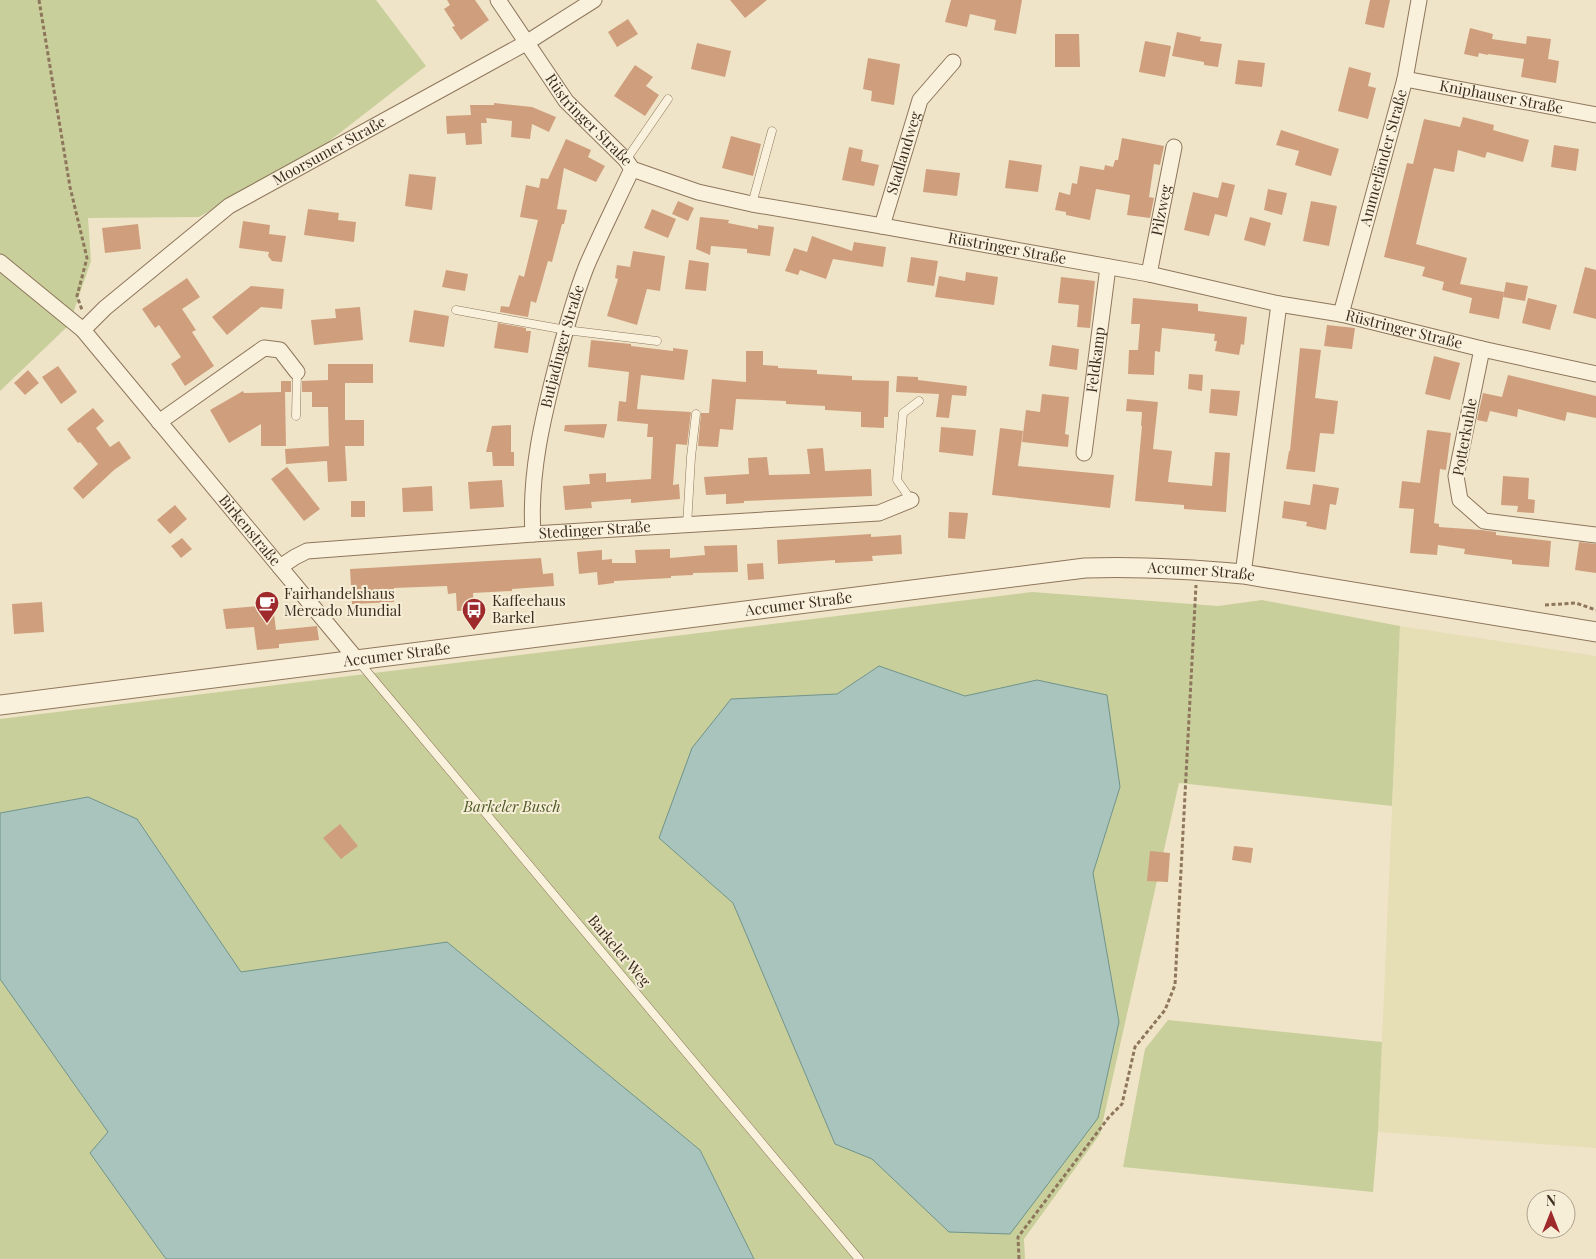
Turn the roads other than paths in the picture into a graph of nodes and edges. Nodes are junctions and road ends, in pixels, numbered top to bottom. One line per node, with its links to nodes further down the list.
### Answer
1 (498, 0): 4 (street, Rüstringer Straße)
2 (594, 0): 4 (street, Moorsumer Straße)
3 (1418, 0): 6 (street, Ammerländer Straße)
4 (526, 43): 11 (street, Rüstringer Straße); 20 (street, Moorsumer Straße)
5 (953, 62): 13 (street, Stadlandweg)
6 (1405, 79): 8 (street, Kniphauser Straße); 19 (street, Ammerländer Straße)
7 (668, 99): 11 (lane)
8 (1596, 115)
9 (772, 131): 12 (lane)
10 (1174, 147): 16 (street, Pilzweg)
11 (629, 164): 12 (street, Rüstringer Straße); 21 (street, Butjadinger Straße)
12 (752, 204): 13 (street, Rüstringer Straße)
13 (882, 226): 15 (street, Rüstringer Straße)
14 (0, 262): 20 (street, Birkenstraße)
15 (1108, 267): 16 (street, Rüstringer Straße); 30 (street, Feldkamp)
16 (1149, 274): 17 (street, Rüstringer Straße)
17 (1279, 304): 19 (street, Rüstringer Straße); 36 (street)
18 (456, 310): 21 (lane)
19 (1341, 314): 23 (street, Rüstringer Straße)
20 (83, 330): 29 (street, Birkenstraße)
21 (566, 330): 22 (lane); 33 (street, Butjadinger Straße)
22 (657, 341)
23 (1482, 349): 25 (street, Rüstringer Straße); 34 (street, Potterkuhle)
24 (297, 372): 28 (lane); 29 (street)
25 (1596, 374)
26 (919, 401): 31 (lane)
27 (696, 414): 32 (lane)
28 (296, 416)
29 (159, 422): 35 (street, Birkenstraße)
30 (1084, 453)
31 (911, 500): 32 (street, Stedinger Straße)
32 (687, 526): 33 (street, Stedinger Straße)
33 (533, 534): 35 (street, Stedinger Straße)
34 (1596, 534)
35 (280, 567): 38 (street, Birkenstraße)
36 (1243, 574): 37 (street, Accumer Straße); 38 (street, Accumer Straße)
37 (1596, 632)
38 (358, 661): 39 (street, Accumer Straße); 40 (lane, Barkeler Weg)
39 (0, 705)
40 (859, 1259)

